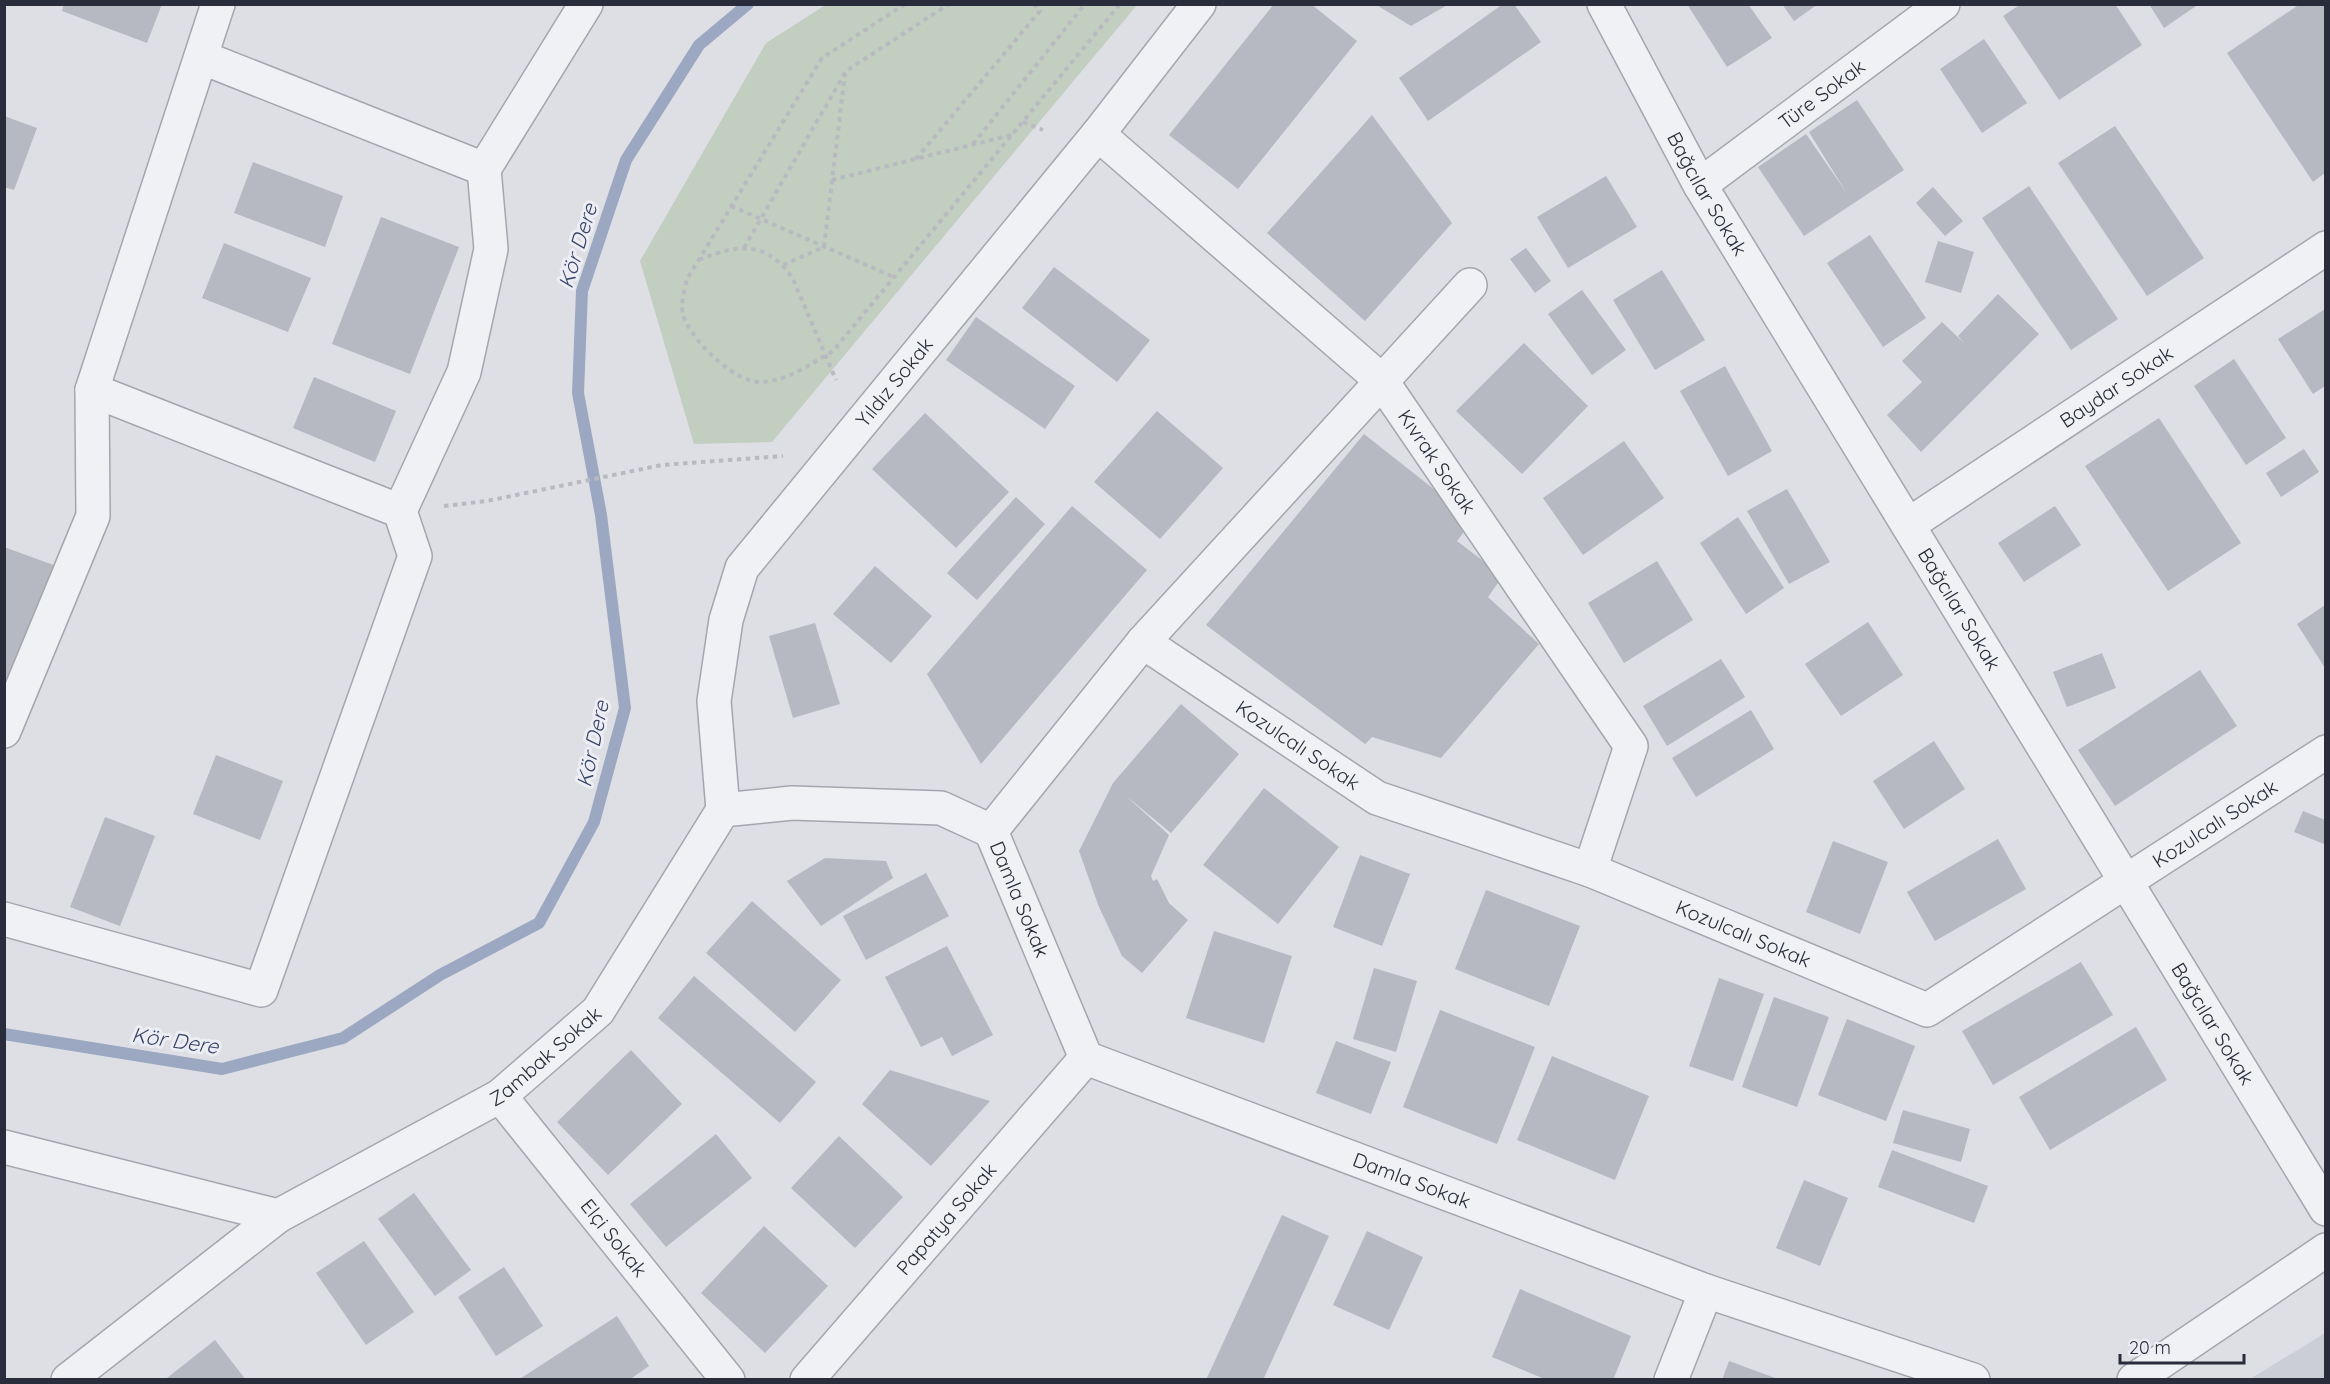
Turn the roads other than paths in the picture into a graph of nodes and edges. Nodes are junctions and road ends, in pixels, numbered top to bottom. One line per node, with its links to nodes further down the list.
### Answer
1 (218, 4): 6 (street)
2 (586, 4): 8 (street)
3 (1199, 4): 7 (street, Yıldız Sokak)
4 (1604, 4): 9 (street, Bağcılar Sokak)
5 (1943, 4): 9 (street, Türe Sokak)
6 (201, 57): 8 (street); 13 (street)
7 (1098, 134): 12 (street, Kıvrak Sokak); 19 (street, Yıldız Sokak)
8 (484, 169): 14 (street)
9 (1700, 185): 15 (street, Bağcılar Sokak)
10 (2325, 248): 15 (street, Baydar Sokak)
11 (1470, 285): 12 (street)
12 (1381, 380): 16 (street); 21 (street, Kıvrak Sokak)
13 (92, 390): 14 (street); 17 (street)
14 (400, 511): 23 (street)
15 (1908, 525): 22 (street, Bağcılar Sokak)
16 (1143, 642): 20 (street); 21 (street, Kozulcalı Sokak)
17 (4, 731)
18 (2325, 752): 22 (street, Kozulcalı Sokak)
19 (723, 810): 20 (street); 25 (street, Zambak Sokak)
20 (991, 831): 24 (street, Damla Sokak)
21 (1590, 870): 22 (street, Kozulcalı Sokak)
22 (2126, 883): 27 (street, Bağcılar Sokak)
23 (4, 919)
24 (1086, 1058): 30 (street, Damla Sokak); 33 (street, Papatya Sokak)
25 (500, 1096): 28 (street, Zambak Sokak); 32 (street, Elçi Sokak)
26 (4, 1147): 28 (street)
27 (2325, 1209)
28 (278, 1216): 31 (street, Zambak Sokak)
29 (2325, 1250): 36 (street)
30 (1706, 1291): 34 (street); 35 (street, Damla Sokak)
31 (68, 1380)
32 (728, 1380)
33 (807, 1380)
34 (1671, 1380)
35 (1973, 1380)
36 (2134, 1380)

